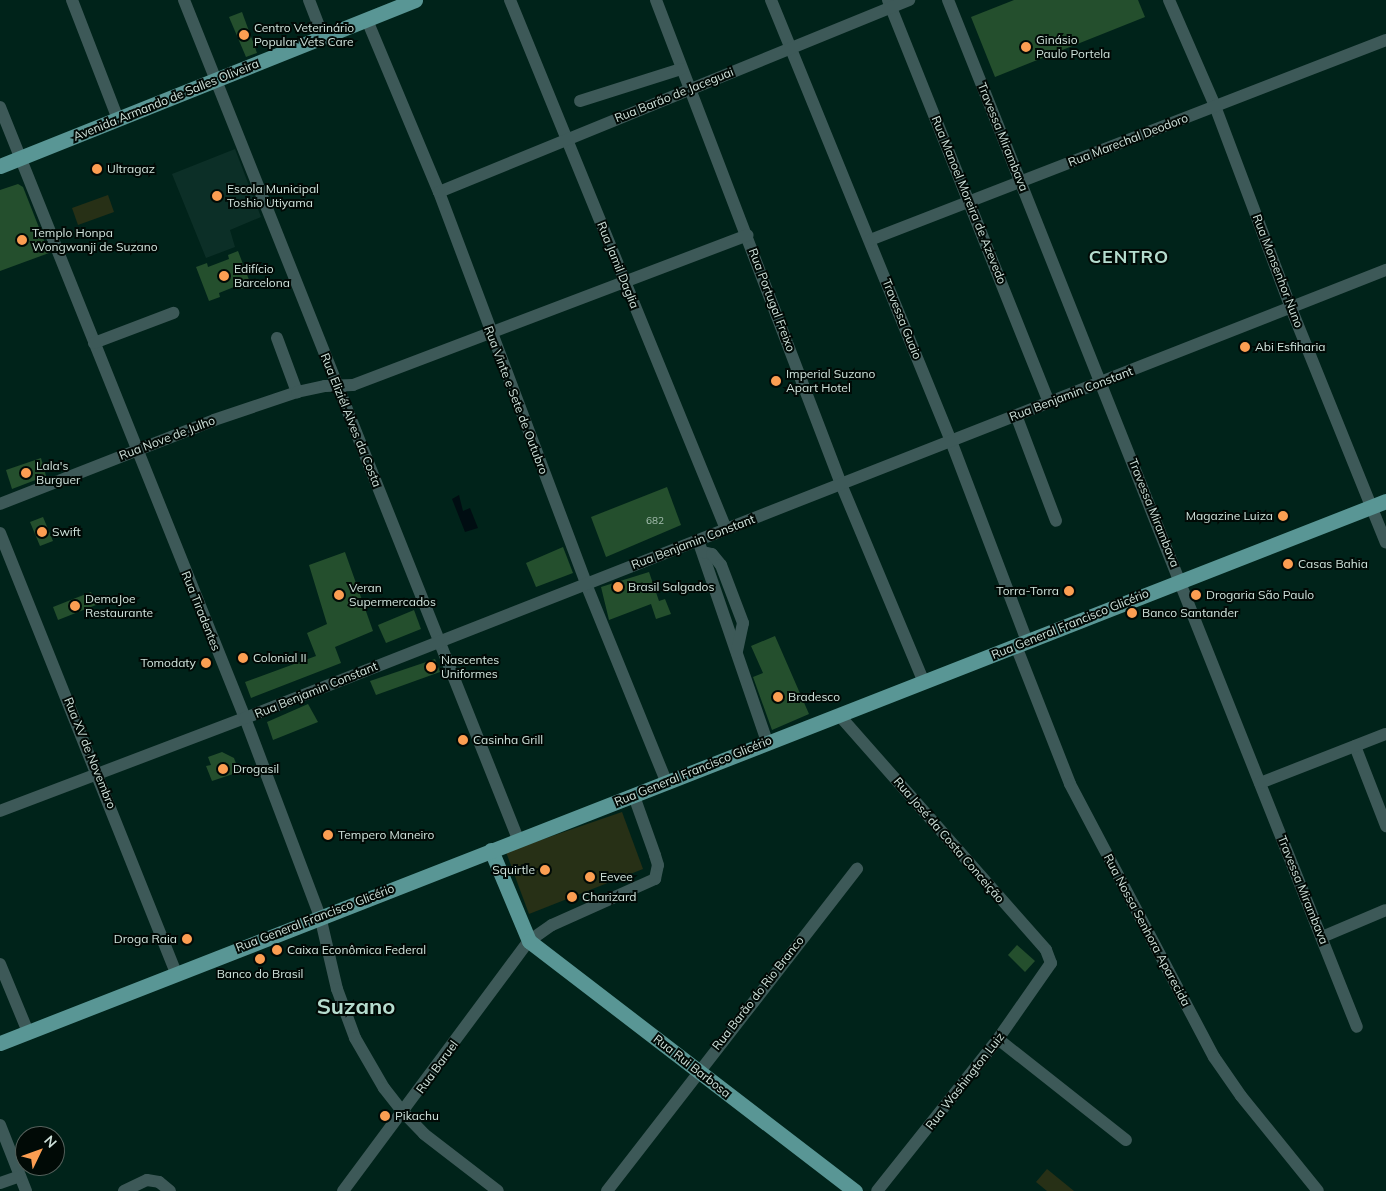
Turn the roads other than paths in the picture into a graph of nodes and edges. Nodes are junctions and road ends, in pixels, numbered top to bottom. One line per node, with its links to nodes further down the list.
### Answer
1 (72, 0): 22 (street)
2 (184, 0): 17 (street, Rua Eliziél Alves da Costa)
3 (309, 0): 13 (street)
4 (415, 0): 12 (main road, Avenida Armando de Salles Oliveira)
5 (510, 0): 23 (street, Rua Jamil Daglia)
6 (656, 0): 16 (street, Rua Portugal Freixo)
7 (771, 0): 15 (street, Travessa Guaio)
8 (909, 0): 11 (street, Rua Barão de Jaceguai)
9 (948, 0): 26 (street, Travessa Mirambava)
10 (1169, 0): 20 (street, Rua Monsenhor Nuno)
11 (890, 4): 15 (street, Rua Barão de Jaceguai); 28 (street, Rua Manoel Moreira de Azevedo)
12 (367, 20): 13 (main road, Avenida Armando de Salles Oliveira); 27 (street, Rua Vinte e Sete de Outubro)
13 (323, 36): 17 (main road, Avenida Armando de Salles Oliveira)
14 (1386, 40): 20 (street, Rua Marechal Deodoro)
15 (791, 48): 18 (street, Rua Barão de Jaceguai); 30 (street, Travessa Guaio)
16 (681, 69): 18 (street, Rua Portugal Freixo); 19 (street)
17 (214, 80): 22 (main road, Avenida Armando de Salles Oliveira); 39 (street, Rua Eliziél Alves da Costa)
18 (689, 89): 23 (street, Rua Barão de Jaceguai); 29 (street, Rua Portugal Freixo)
19 (580, 101)
20 (1215, 106): 26 (street, Rua Marechal Deodoro); 33 (street, Rua Monsenhor Nuno)
21 (0, 107): 24 (street, Rua Tiradentes)
22 (118, 119): 24 (main road, Avenida Armando de Salles Oliveira)
23 (566, 139): 27 (street, Rua Barão de Jaceguai); 32 (street, Rua Jamil Daglia)
24 (20, 158): 25 (main road, Avenida Armando de Salles Oliveira); 37 (street, Rua Tiradentes)
25 (0, 166)
26 (1021, 182): 28 (street, Rua Marechal Deodoro); 38 (street, Travessa Mirambava)
27 (439, 192): 35 (street, Rua Vinte e Sete de Outubro)
28 (969, 202): 30 (street, Rua Marechal Deodoro); 41 (street, Rua Manoel Moreira de Azevedo)
29 (747, 235): 32 (street, Rua Nove de Julho); 45 (street, Rua Portugal Freixo)
30 (870, 240): 43 (street, Travessa Guaio)
31 (1386, 270): 33 (street, Rua Benjamin Constant)
32 (624, 280): 35 (street, Rua Nove de Julho); 50 (street, Rua Jamil Daglia)
33 (1291, 308): 38 (street, Rua Benjamin Constant); 48 (street, Rua Monsenhor Nuno)
34 (173, 313): 37 (street)
35 (490, 332): 39 (street, Rua Nove de Julho); 55 (street, Rua Vinte e Sete de Outubro)
36 (276, 338): 40 (street)
37 (94, 343): 44 (street, Rua Tiradentes)
38 (1100, 383): 41 (street, Rua Benjamin Constant); 54 (street, Travessa Mirambava)
39 (338, 387): 40 (street, Rua Nove de Julho); 56 (street, Rua Eliziél Alves da Costa)
40 (297, 392): 44 (street, Rua Nove de Julho)
41 (1048, 401): 42 (street, Rua Benjamin Constant)
42 (1016, 415): 43 (street, Rua Benjamin Constant); 49 (street)
43 (951, 441): 45 (street, Rua Benjamin Constant); 57 (street, Travessa Guaio)
44 (136, 450): 47 (street, Rua Nove de Julho); 60 (street, Rua Tiradentes)
45 (841, 484): 50 (street, Rua Benjamin Constant); 58 (street, Rua Portugal Freixo)
46 (1386, 501): 48 (main road, Rua General Francisco Glicério)
47 (0, 504)
48 (1372, 507): 52 (street, Rua Monsenhor Nuno); 54 (main road, Rua General Francisco Glicério)
49 (1056, 521)
50 (726, 530): 53 (street, Rua Benjamin Constant)
51 (0, 533): 64 (street, Rua XV de Novembro)
52 (1386, 543)
53 (701, 546): 55 (street, Rua Benjamin Constant); 62 (street)
54 (1180, 579): 57 (main road, Rua General Francisco Glicério); 66 (street, Travessa Mirambava)
55 (586, 584): 56 (street, Rua Benjamin Constant); 65 (street, Rua Vinte e Sete de Outubro)
56 (437, 641): 60 (street, Rua Benjamin Constant); 70 (street, Rua Eliziél Alves da Costa)
57 (1021, 643): 58 (main road, Rua General Francisco Glicério); 99 (street, Rua Nossa Senhora Aparecida)
58 (924, 682): 59 (main road, Rua General Francisco Glicério)
59 (839, 715): 62 (main road, Rua General Francisco Glicério); 78 (street, Rua José da Costa Conceição)
60 (245, 718): 64 (street, Rua Benjamin Constant); 74 (street, Rua Tiradentes)
61 (1386, 734): 63 (street)
62 (766, 742): 65 (main road, Rua General Francisco Glicério)
63 (1355, 746): 66 (street); 69 (street)
64 (99, 775): 68 (street, Rua Benjamin Constant); 79 (street, Rua XV de Novembro)
65 (666, 781): 67 (main road, Rua General Francisco Glicério)
66 (1260, 784): 75 (street, Travessa Mirambava)
67 (634, 796): 70 (main road, Rua General Francisco Glicério); 76 (street, Rua Baruel)
68 (0, 812)
69 (1386, 826)
70 (518, 839): 71 (main road, Rua General Francisco Glicério)
71 (491, 850): 74 (main road, Rua General Francisco Glicério); 76 (main road)
72 (856, 869): 84 (street, Rua Barão do Rio Branco)
73 (1386, 910): 75 (street)
74 (320, 916): 79 (main road, Rua General Francisco Glicério); 85 (street, Rua Tiradentes)
75 (1322, 936): 80 (street, Travessa Mirambava)
76 (530, 941): 84 (main road, Rua Rui Barbosa); 85 (street, Rua Baruel)
77 (0, 964): 81 (street)
78 (1049, 968): 82 (street, Rua Washington Luiz)
79 (176, 973): 81 (main road, Rua General Francisco Glicério)
80 (1357, 1028)
81 (28, 1032): 83 (main road, Rua General Francisco Glicério)
82 (998, 1039): 87 (street); 98 (street, Rua Washington Luiz)
83 (0, 1043)
84 (698, 1070): 96 (street, Rua Barão do Rio Branco); 97 (main road, Rua Rui Barbosa)
85 (404, 1112): 94 (street, Rua Baruel); 95 (street, Rua Tiradentes)
86 (0, 1125): 88 (street)
87 (1126, 1140)
88 (15, 1163)
89 (20, 1176): 90 (street); 91 (street)
90 (0, 1183)
91 (26, 1191)
92 (124, 1191): 93 (street)
93 (170, 1191)
94 (343, 1191)
95 (498, 1191)
96 (607, 1191)
97 (855, 1191)
98 (877, 1191)
99 (1318, 1191)

